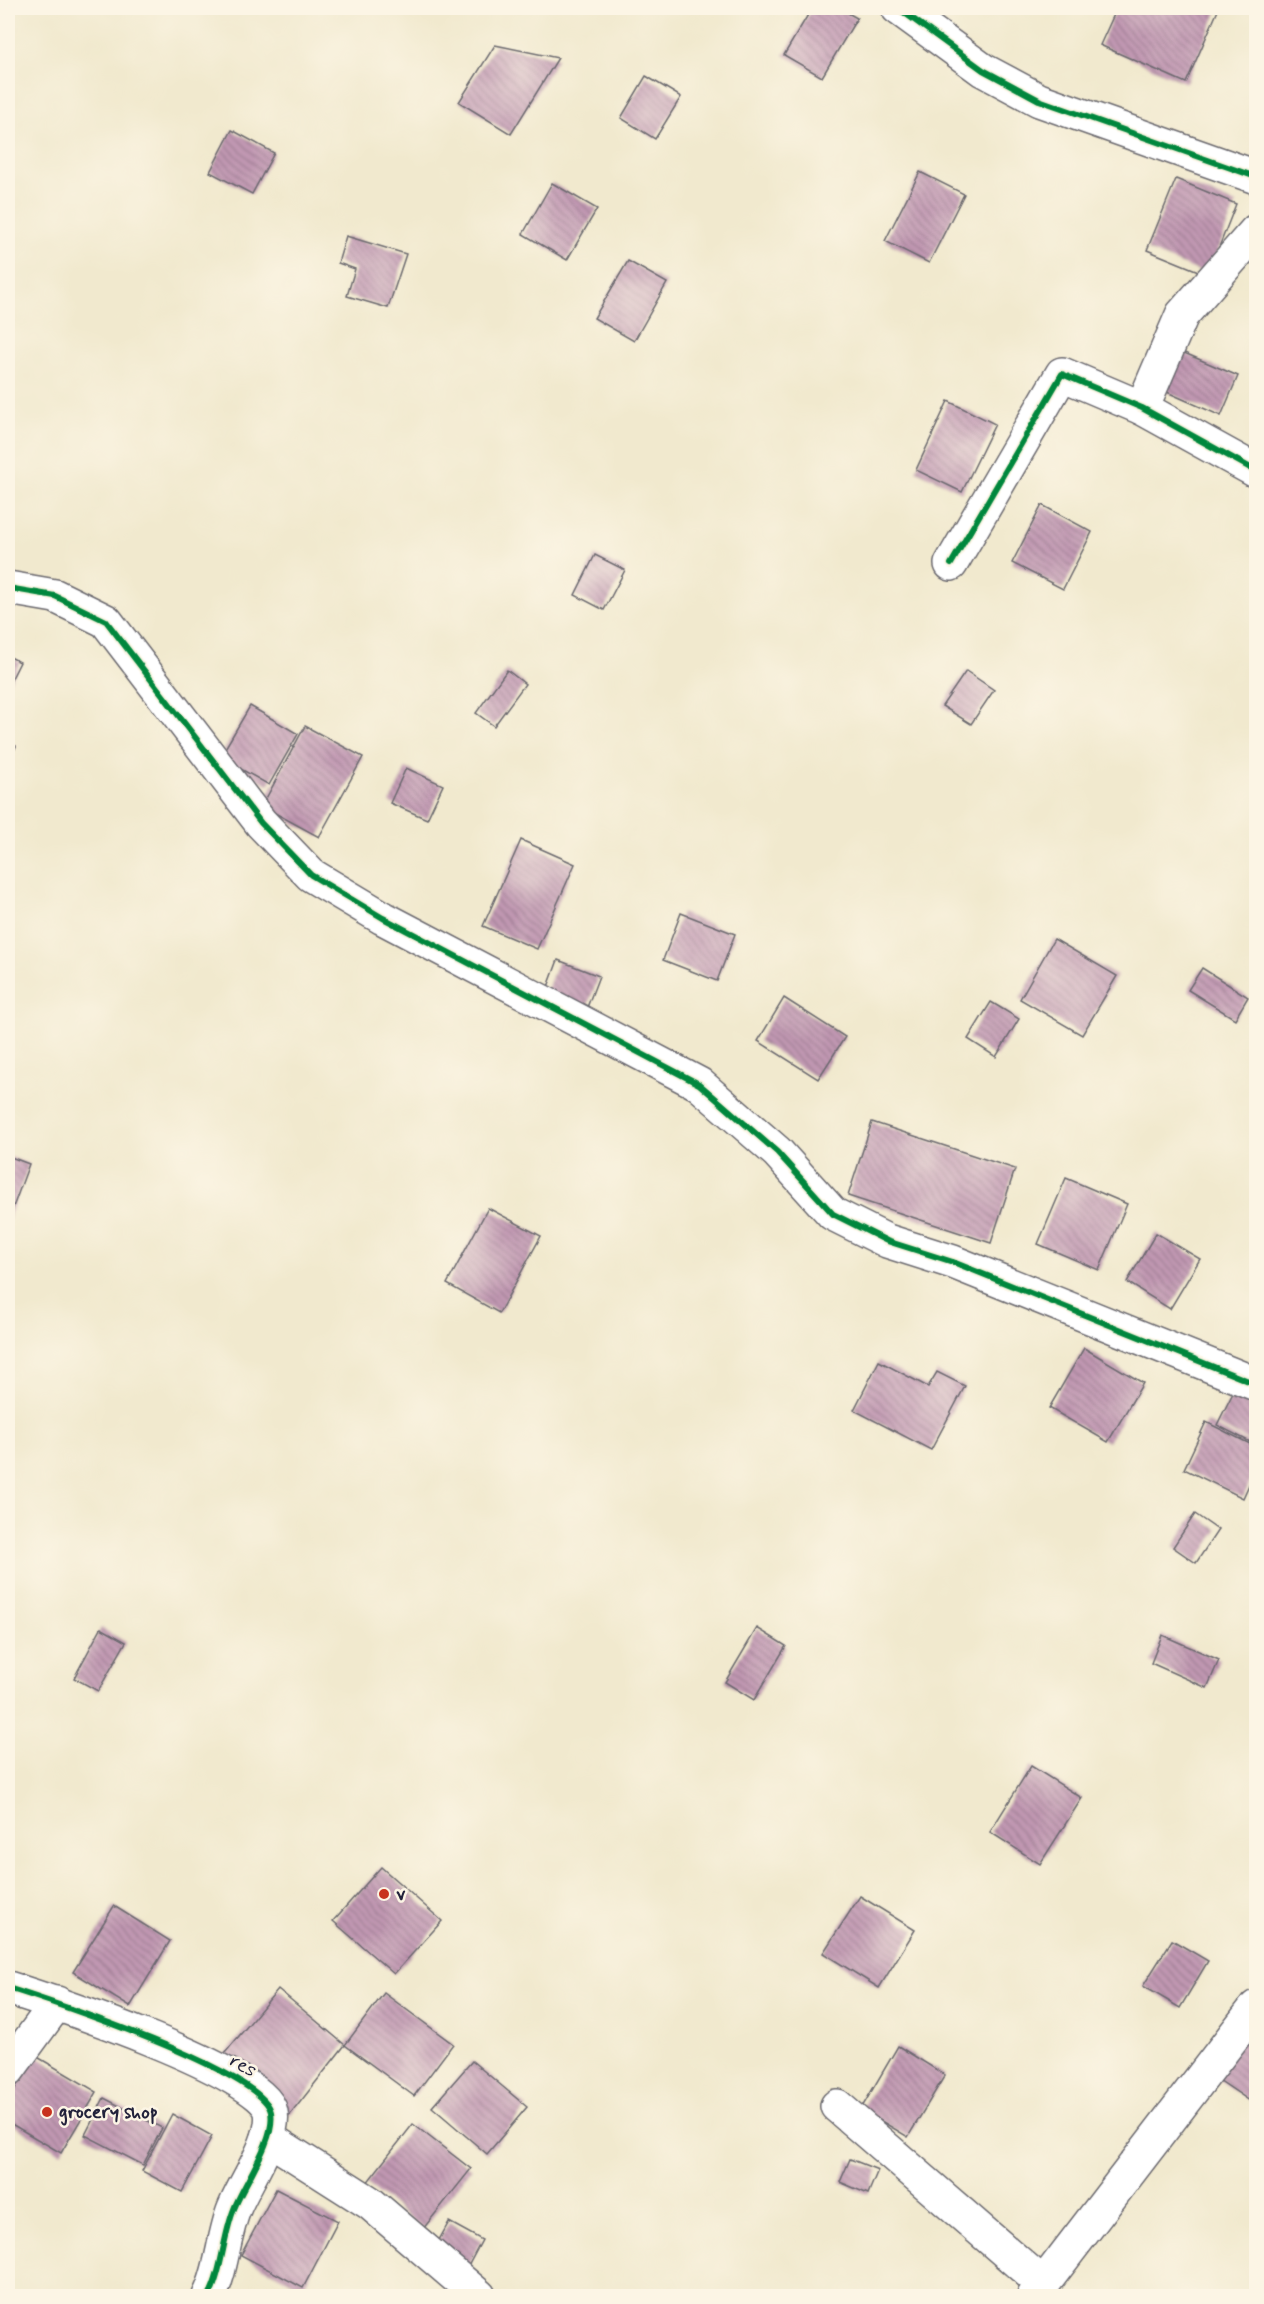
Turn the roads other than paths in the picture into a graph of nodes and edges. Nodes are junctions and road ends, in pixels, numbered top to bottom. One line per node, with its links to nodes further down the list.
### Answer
1 (898, 8): 2 (street)
2 (1257, 177)
3 (1257, 231): 4 (street)
4 (1142, 408): 5 (street); 6 (street)
5 (1257, 471)
6 (951, 564)
7 (8, 588): 8 (street)
8 (1257, 1384)
9 (8, 1988): 10 (street, res)
10 (57, 2003): 12 (street); 14 (street, res)
11 (1257, 2007): 15 (street)
12 (8, 2070)
13 (837, 2106): 15 (street)
14 (268, 2138): 16 (street, res); 17 (street)
15 (1039, 2290)
16 (209, 2296)
17 (479, 2296)

